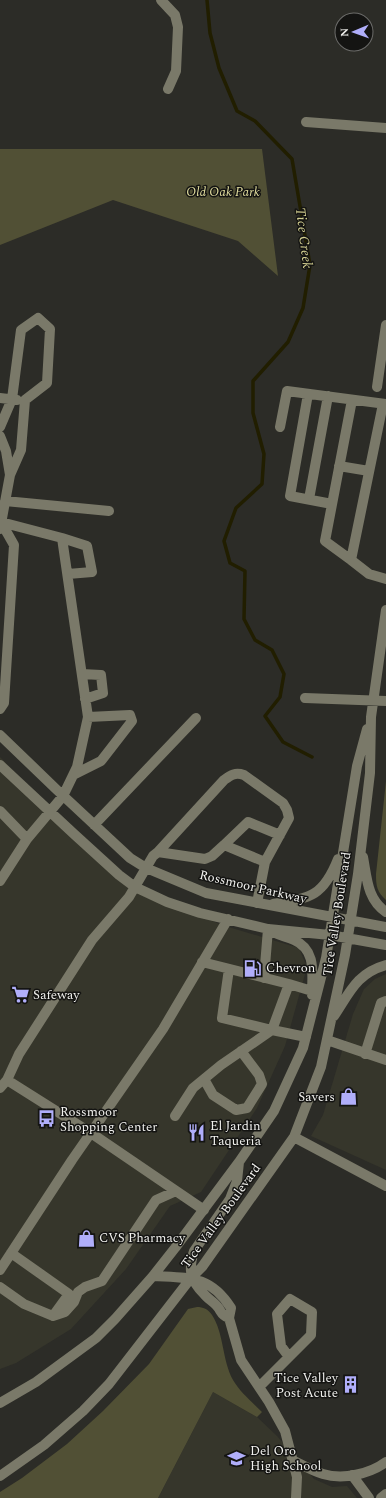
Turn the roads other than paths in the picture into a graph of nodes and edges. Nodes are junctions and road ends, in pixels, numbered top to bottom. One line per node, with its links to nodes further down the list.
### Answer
1 (161, 0): 2 (street)
2 (168, 89)
3 (306, 122): 4 (street)
4 (386, 128)
5 (386, 325): 6 (street)
6 (377, 387)
7 (308, 394): 8 (street); 15 (street); 20 (street)
8 (328, 396): 12 (street); 20 (street)
9 (0, 398): 10 (street)
10 (12, 399): 11 (street); 11 (street); 14 (street)
11 (25, 400): 19 (street)
12 (352, 400): 13 (street); 17 (street)
13 (384, 404): 18 (street)
14 (0, 427)
15 (280, 427)
16 (0, 436): 19 (street)
17 (339, 466): 18 (street); 22 (street)
18 (369, 471): 26 (street)
19 (5, 474): 21 (street)
20 (309, 499): 22 (street)
21 (5, 501): 23 (street); 24 (street)
22 (332, 504): 26 (street)
23 (109, 511)
24 (1, 526): 25 (street); 35 (street)
25 (62, 538): 27 (street); 27 (street)
26 (352, 560): 28 (street)
27 (68, 574): 30 (street)
28 (386, 579)
29 (386, 610): 33 (street, Tice Valley Boulevard)
30 (82, 674): 32 (street); 32 (street)
31 (305, 698): 33 (street)
32 (86, 699): 36 (street)
33 (373, 701): 34 (street); 37 (street, Tice Valley Boulevard)
34 (386, 701)
35 (0, 709)
36 (88, 717): 41 (street); 41 (street)
37 (371, 717): 48 (street, Tice Valley Boulevard); 50 (street, Tice Valley Boulevard)
38 (196, 718): 45 (street)
39 (0, 735): 42 (street, Rossmoor Parkway)
40 (0, 765): 44 (street)
41 (73, 775): 42 (street)
42 (63, 796): 44 (street); 45 (street, Rossmoor Parkway)
43 (0, 811): 47 (street)
44 (50, 812): 47 (street); 55 (street)
45 (94, 825): 53 (street, Rossmoor Parkway)
46 (280, 835): 49 (street); 51 (street); 52 (street)
47 (27, 839): 54 (street)
48 (345, 841): 56 (street); 58 (street, Tice Valley Boulevard)
49 (224, 845): 51 (street); 52 (street)
50 (362, 847): 57 (street); 60 (street, Tice Valley Boulevard)
51 (158, 852): 53 (street)
52 (265, 862): 56 (street)
53 (146, 868): 55 (street); 56 (street, Rossmoor Parkway)
54 (0, 881)
55 (135, 887): 59 (street); 82 (street)
56 (262, 904): 58 (street, Rossmoor Parkway)
57 (386, 912)
58 (333, 918): 60 (street, Rossmoor Parkway); 63 (street, Tice Valley Boulevard)
59 (228, 919): 62 (street); 66 (street)
60 (350, 921): 61 (street, Rossmoor Parkway); 64 (street, Tice Valley Boulevard)
61 (386, 927)
62 (268, 929): 63 (street); 69 (street); 71 (street)
63 (330, 935): 64 (street); 73 (street, Tice Valley Boulevard)
64 (348, 938): 65 (street); 74 (street, Tice Valley Boulevard)
65 (386, 945)
66 (202, 962): 68 (street); 85 (street)
67 (386, 965): 74 (street)
68 (229, 969): 69 (street); 75 (street)
69 (264, 978): 70 (street)
70 (289, 984): 71 (street); 75 (street)
71 (312, 991): 73 (street)
72 (386, 1001): 79 (street)
73 (312, 1015): 76 (street, Tice Valley Boulevard)
74 (331, 1021): 77 (street, Tice Valley Boulevard)
75 (272, 1030): 76 (street); 78 (street)
76 (306, 1037): 87 (street, Tice Valley Boulevard)
77 (327, 1040): 79 (street); 86 (street, Tice Valley Boulevard)
78 (242, 1051): 81 (street); 81 (street)
79 (365, 1054): 80 (street)
80 (386, 1060)
81 (204, 1079): 84 (street)
82 (7, 1080): 83 (street); 85 (street)
83 (0, 1088)
84 (174, 1116)
85 (91, 1133): 89 (street); 91 (street)
86 (294, 1137): 88 (street); 94 (street, Tice Valley Boulevard)
87 (239, 1162): 90 (street, Tice Valley Boulevard); 94 (street)
88 (386, 1186)
89 (176, 1191): 90 (street); 96 (street)
90 (204, 1210): 93 (street, Tice Valley Boulevard)
91 (11, 1253): 92 (street); 96 (street)
92 (0, 1270)
93 (153, 1276): 94 (street); 99 (street, Tice Valley Boulevard)
94 (191, 1278): 98 (street); 103 (street, Tice Valley Boulevard)
95 (0, 1287): 96 (street)
96 (53, 1316)
97 (289, 1357): 97 (street); 98 (street)
98 (258, 1387): 100 (street)
99 (0, 1403)
100 (292, 1460): 102 (street); 105 (street)
101 (386, 1462): 102 (street)
102 (352, 1475): 106 (street)
103 (0, 1476)
104 (386, 1494): 107 (street)
105 (296, 1498)
106 (369, 1498)
107 (382, 1498)

